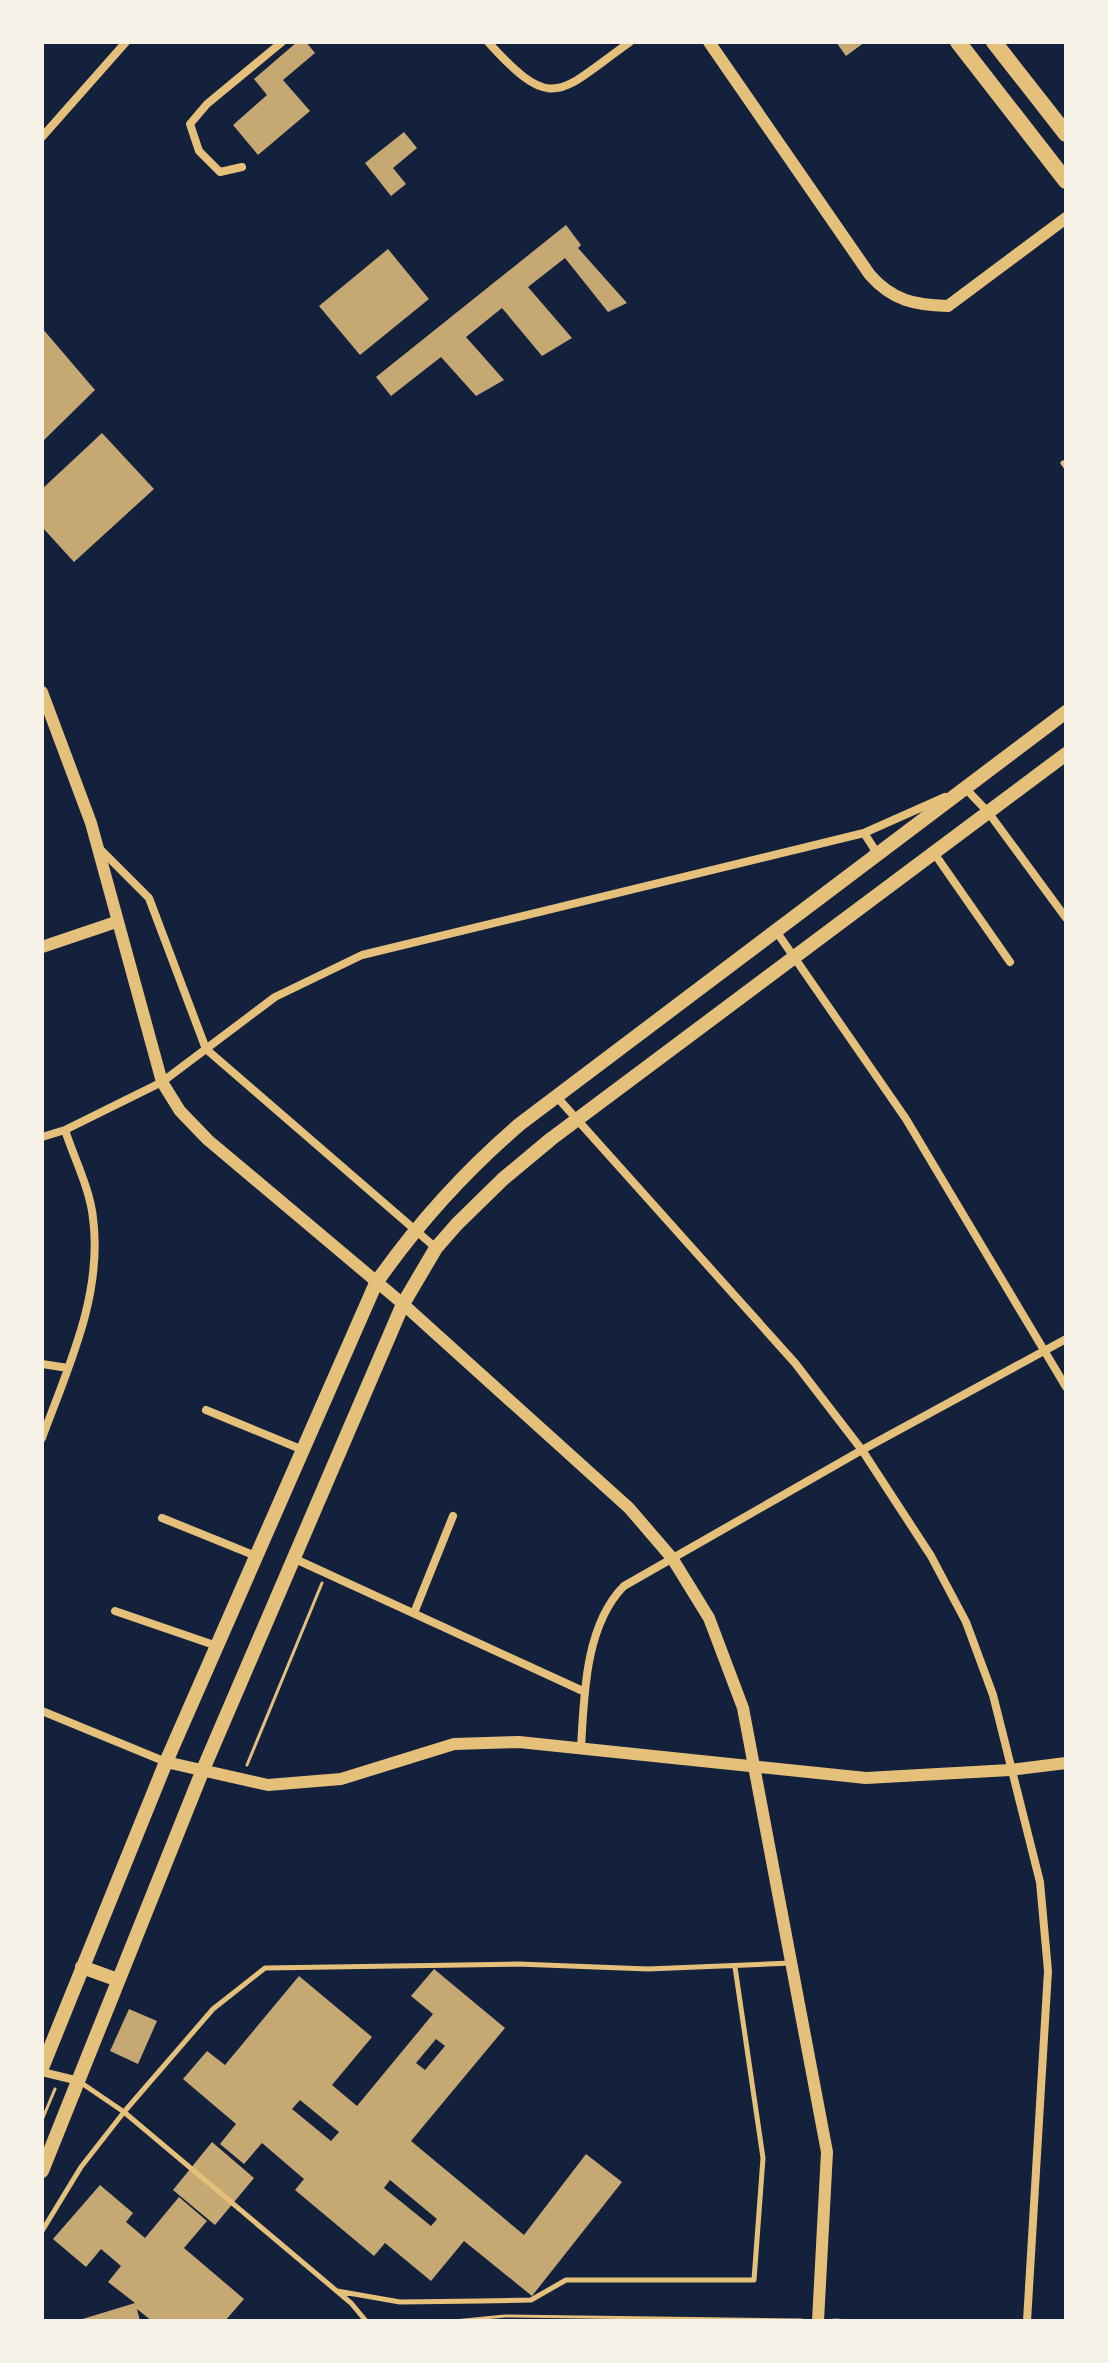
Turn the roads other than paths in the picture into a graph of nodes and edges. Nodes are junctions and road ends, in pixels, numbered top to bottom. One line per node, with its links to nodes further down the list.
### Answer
1 (126, 42): 9 (street)
2 (282, 42): 10 (street)
3 (488, 42): 4 (street)
4 (630, 42)
5 (709, 42): 12 (street)
6 (958, 42): 11 (main road)
7 (994, 42): 8 (main road)
8 (1066, 134)
9 (42, 137)
10 (242, 167)
11 (1066, 181)
12 (1066, 218)
13 (42, 692): 19 (street)
14 (1066, 712): 16 (main road)
15 (1066, 754): 17 (main road)
16 (967, 787): 17 (street); 18 (street); 21 (main road)
17 (988, 812): 20 (main road); 22 (street)
18 (864, 833): 21 (street); 28 (street)
19 (98, 848): 23 (street); 28 (street)
20 (934, 853): 26 (main road); 27 (street)
21 (867, 862): 24 (main road)
22 (1066, 918)
23 (116, 922): 25 (street); 29 (street)
24 (776, 931): 26 (street); 30 (main road)
25 (42, 947)
26 (795, 957): 31 (main road); 39 (street)
27 (1010, 962)
28 (206, 1049): 29 (street); 34 (street)
29 (162, 1082): 32 (street); 36 (street)
30 (556, 1096): 31 (street); 34 (main road)
31 (577, 1121): 35 (main road); 46 (street)
32 (65, 1130): 33 (street); 41 (street)
33 (42, 1137)
34 (413, 1231): 35 (street); 36 (main road)
35 (436, 1248): 37 (main road)
36 (376, 1283): 37 (street); 45 (main road)
37 (403, 1304): 50 (main road); 51 (street)
38 (1066, 1339): 39 (street)
39 (1047, 1350): 42 (street); 46 (street)
40 (42, 1364): 41 (street)
41 (68, 1368): 44 (street)
42 (1066, 1387)
43 (206, 1410): 45 (street)
44 (42, 1438)
45 (303, 1450): 49 (main road)
46 (862, 1450): 51 (street); 61 (street)
47 (453, 1516): 53 (street)
48 (162, 1518): 49 (street)
49 (256, 1556): 54 (main road)
50 (293, 1558): 53 (street); 62 (main road)
51 (672, 1558): 55 (street); 60 (street)
52 (115, 1611): 54 (street)
53 (414, 1613): 55 (street)
54 (217, 1646): 58 (main road)
55 (585, 1692): 57 (street)
56 (42, 1711): 58 (street)
57 (581, 1748): 60 (street); 62 (street)
58 (166, 1762): 62 (street); 64 (main road)
59 (1066, 1763): 61 (street)
60 (754, 1768): 61 (street); 63 (street)
61 (1010, 1770): 75 (street)
62 (202, 1772): 66 (main road)
63 (791, 1963): 65 (lane); 74 (street)
64 (82, 1967): 66 (main road); 67 (main road)
65 (735, 1967): 69 (lane); 72 (lane)
66 (118, 1980): 68 (main road)
67 (42, 2070): 68 (street)
68 (79, 2081): 69 (lane); 70 (main road)
69 (124, 2112): 71 (lane); 72 (lane)
70 (42, 2171)
71 (42, 2231)
72 (337, 2291): 73 (lane)
73 (366, 2321)
74 (818, 2321)
75 (1027, 2321)

